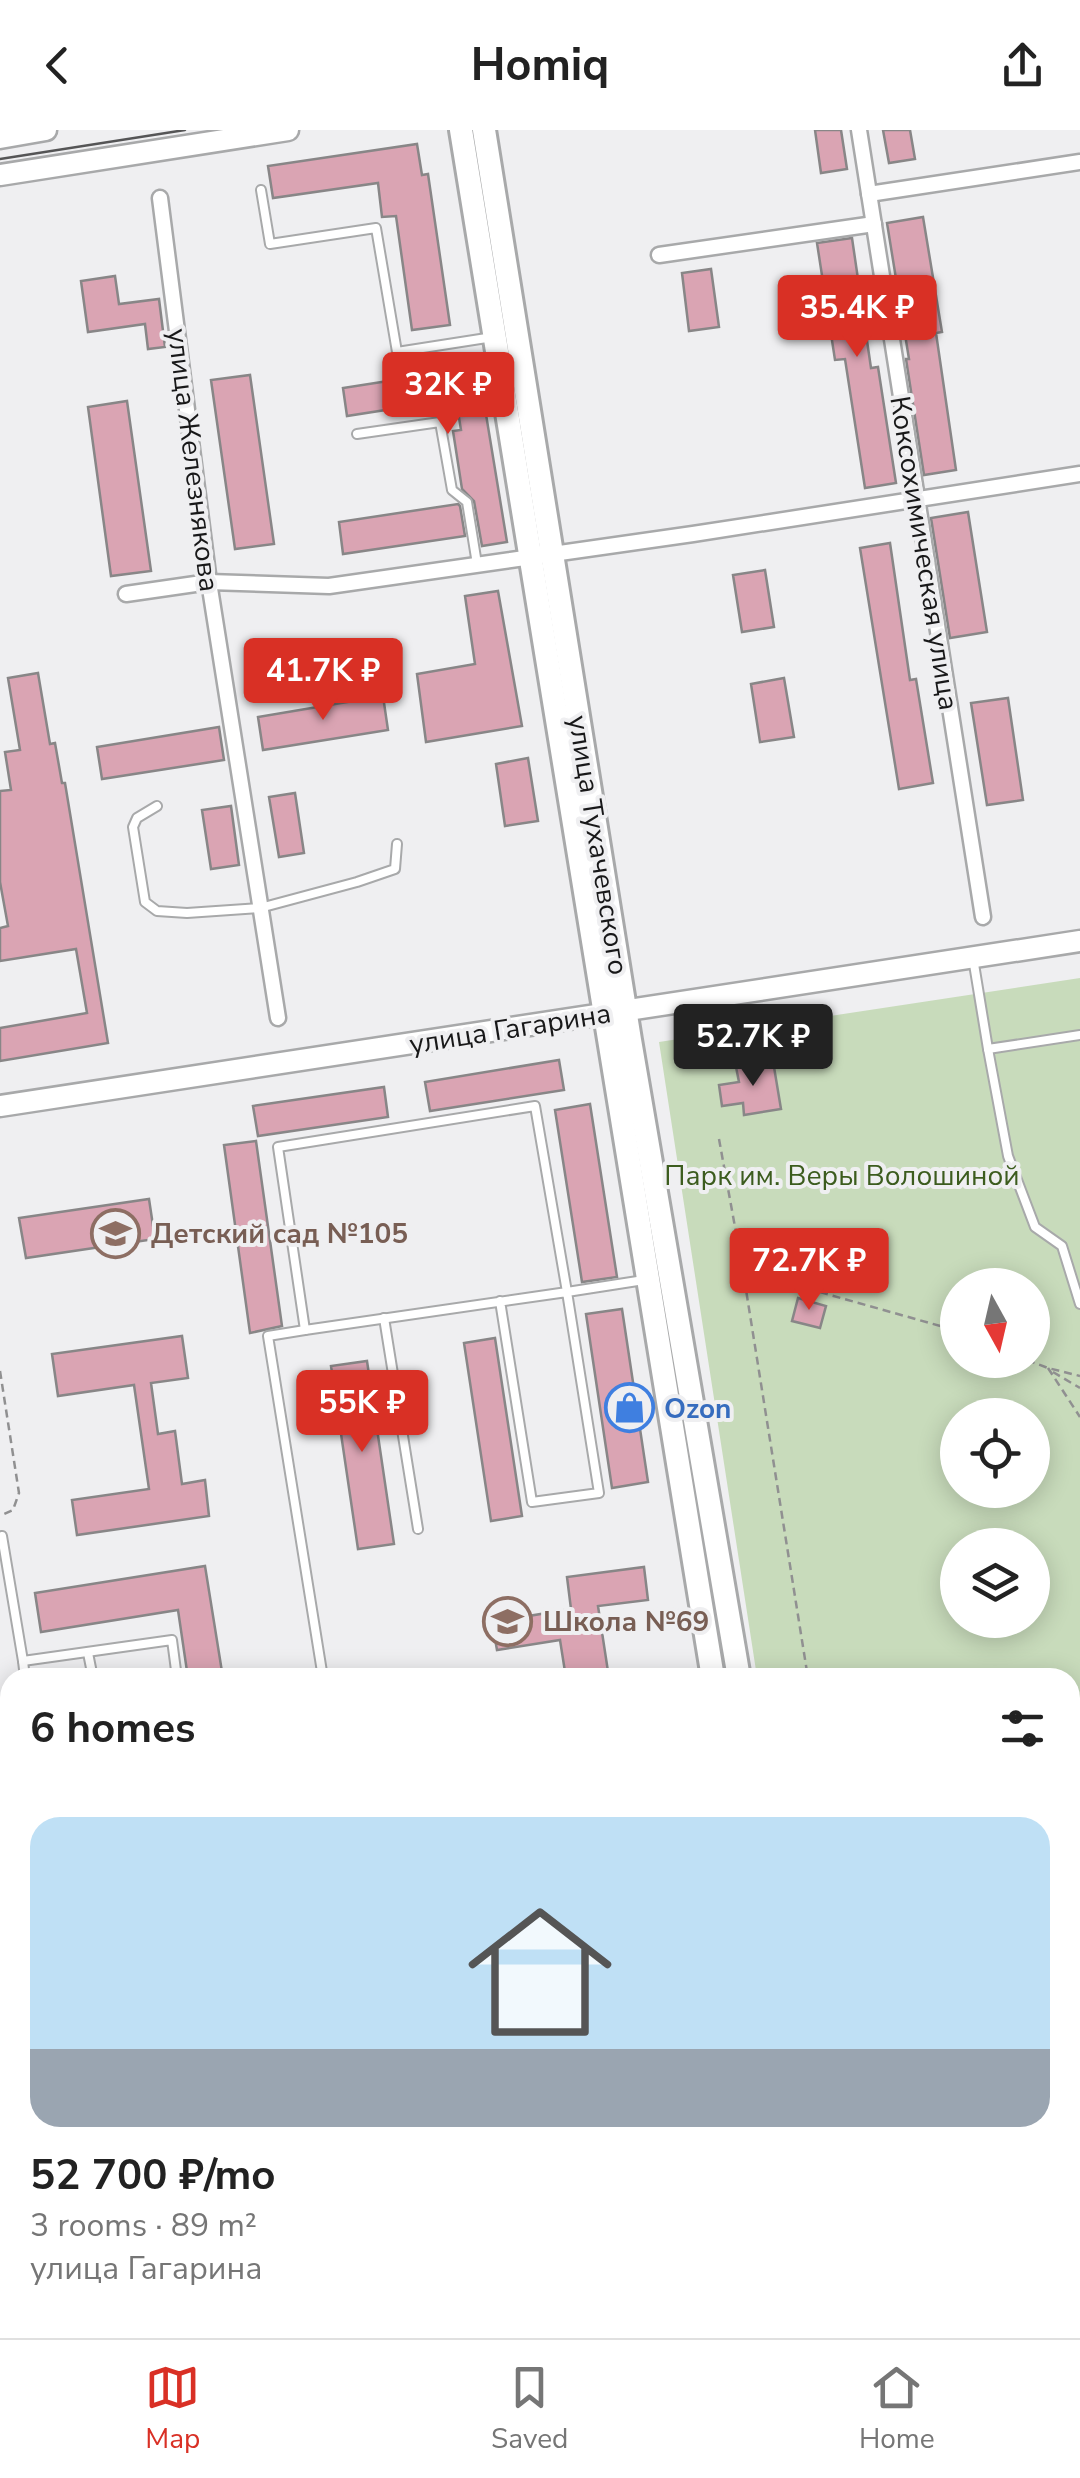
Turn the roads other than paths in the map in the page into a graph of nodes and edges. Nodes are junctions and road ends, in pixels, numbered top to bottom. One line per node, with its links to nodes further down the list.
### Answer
1 (46, 130): 6 (street)
2 (288, 130): 8 (street)
3 (461, 130): 14 (main road, улица Тухачевского)
4 (484, 130): 14 (main road, улица Тухачевского)
5 (859, 130): 10 (street, Коксохимическая улица)
6 (0, 138)
7 (1080, 162): 10 (street)
8 (0, 175)
9 (261, 190): 14 (lane)
10 (869, 194): 12 (street, Коксохимическая улица)
11 (160, 198): 20 (street, улица Железнякова)
12 (874, 224): 13 (street); 17 (street, Коксохимическая улица)
13 (659, 256)
14 (506, 334): 18 (main road, улица Тухачевского)
15 (357, 434): 19 (lane)
16 (1080, 474): 17 (street)
17 (916, 499): 18 (street); 25 (street, Коксохимическая улица)
18 (541, 555): 19 (street); 29 (main road, улица Тухачевского)
19 (477, 565): 20 (street)
20 (209, 582): 21 (street); 24 (street, улица Железнякова)
21 (126, 594)
22 (157, 806): 24 (lane)
23 (397, 844): 24 (lane)
24 (260, 908): 30 (street, улица Железнякова)
25 (983, 917)
26 (1080, 941): 27 (street, улица Гагарина)
27 (973, 958): 28 (street, улица Гагарина); 32 (lane)
28 (718, 997): 29 (street, улица Гагарина); 33 (lane)
29 (614, 1012): 34 (street, улица Гагарина); 35 (main road, улица Тухачевского)
30 (278, 1018)
31 (1080, 1035): 32 (lane)
32 (988, 1049): 38 (lane)
33 (728, 1053)
34 (0, 1106)
35 (658, 1277): 36 (lane); 49 (main road, улица Тухачевского); 50 (main road, улица Тухачевского)
36 (566, 1292): 37 (lane); 37 (lane); 40 (lane)
37 (500, 1302): 39 (lane)
38 (1080, 1304)
39 (384, 1318): 40 (lane); 41 (lane)
40 (305, 1330): 48 (lane)
41 (418, 1529)
42 (2, 1536): 44 (lane)
43 (88, 1653): 44 (lane); 46 (lane); 47 (lane)
44 (23, 1661): 45 (lane)
45 (24, 1668)
46 (90, 1668)
47 (176, 1668)
48 (321, 1668)
49 (712, 1668)
50 (737, 1668)

